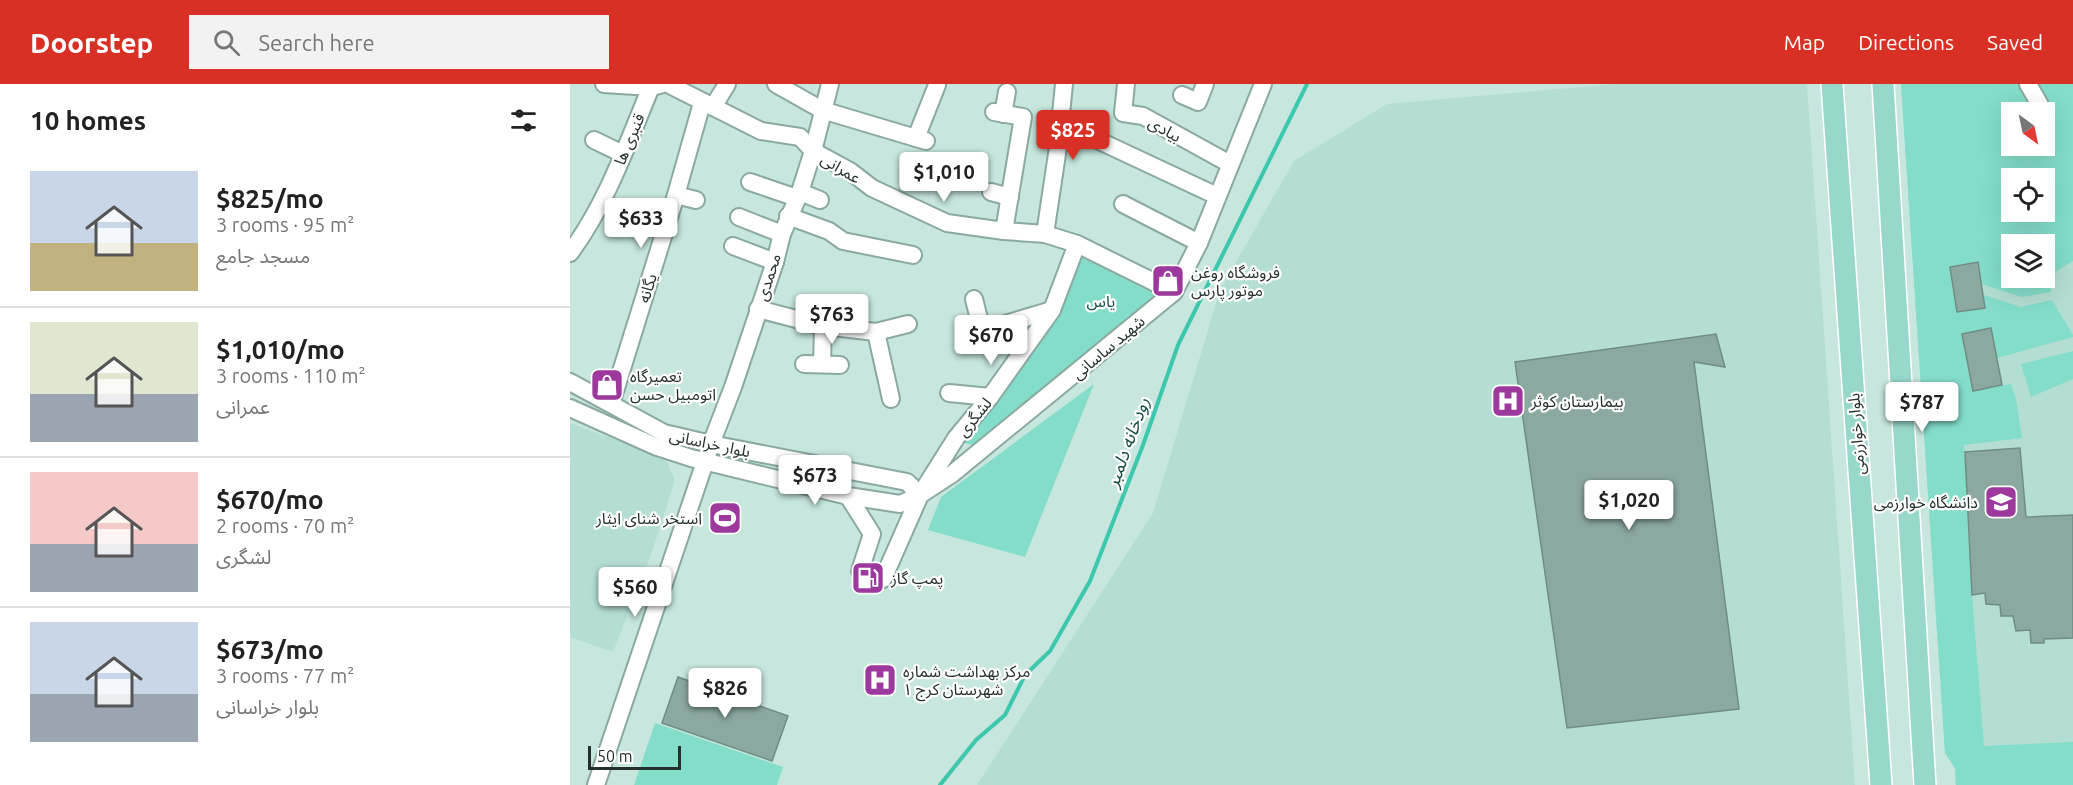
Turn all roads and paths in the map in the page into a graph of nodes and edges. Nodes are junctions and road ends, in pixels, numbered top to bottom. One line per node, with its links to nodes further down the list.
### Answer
1 (604, 84): 14 (street)
2 (668, 84): 18 (street, عمرانی)
3 (727, 84): 18 (street, یگانه)
4 (776, 84): 19 (street)
5 (830, 84): 19 (street, محمدی)
6 (1064, 84): 38 (street)
7 (1126, 84): 24 (street, بیادی)
8 (1205, 84): 16 (street)
9 (1263, 84): 24 (street, شهید ساسانی)
10 (1832, 84): 66 (main road, بلوار خوارزمی)
11 (1883, 84): 67 (main road)
12 (2028, 84): 17 (street)
13 (937, 85): 19 (street)
14 (657, 86): 23 (street, قنبری ها)
15 (1007, 92): 30 (street)
16 (1182, 95)
17 (2038, 102)
18 (707, 105): 22 (street, عمرانی); 27 (street, یگانه)
19 (822, 110): 22 (street, محمدی)
20 (1091, 137): 29 (street)
21 (594, 140): 23 (street)
22 (813, 151): 28 (street, محمدی); 36 (street, عمرانی)
23 (623, 154): 42 (street, قنبری ها)
24 (1230, 165): 29 (street, شهید ساسانی)
25 (750, 182): 28 (street)
26 (991, 192): 30 (street)
27 (676, 195): 31 (street); 59 (street, یگانه)
28 (798, 195): 32 (street); 34 (street, محمدی)
29 (1217, 196): 39 (street, شهید ساسانی)
30 (1010, 197): 36 (street)
31 (696, 200)
32 (820, 200)
33 (1123, 204): 39 (street)
34 (788, 216): 37 (street, محمدی); 43 (street)
35 (739, 218): 37 (street)
36 (1004, 231): 38 (street, عمرانی)
37 (782, 234): 44 (street, محمدی)
38 (1045, 234): 40 (street, عمرانی)
39 (1199, 243): 45 (street, شهید ساسانی)
40 (1077, 244): 45 (street, عمرانی); 48 (street, لشگری)
41 (733, 246): 44 (street)
42 (570, 253)
43 (913, 255)
44 (775, 262): 47 (street, محمدی)
45 (1174, 292): 63 (street, شهید ساسانی)
46 (974, 298): 48 (street)
47 (758, 309): 50 (street); 61 (street, محمدی)
48 (1052, 310): 57 (street, لشگری)
49 (908, 324): 51 (street)
50 (823, 326): 51 (street); 53 (street)
51 (876, 332): 58 (street)
52 (804, 364): 53 (street)
53 (822, 364): 54 (street)
54 (840, 365)
55 (570, 382): 59 (street, بلوار خراسانی)
56 (949, 393): 57 (street)
57 (990, 397): 63 (street, لشگری)
58 (891, 399)
59 (610, 404): 61 (street, بلوار خراسانی)
60 (570, 408): 62 (street, بلوار خراسانی)
61 (711, 444): 62 (street, محمدی); 63 (street, بلوار خراسانی)
62 (706, 463): 64 (street, بلوار خراسانی); 65 (street, محمدی)
63 (920, 495): 64 (street, بلوار خراسانی); 64 (street, لشگری)
64 (848, 496)
65 (596, 785)
66 (1881, 785)
67 (1925, 785)

